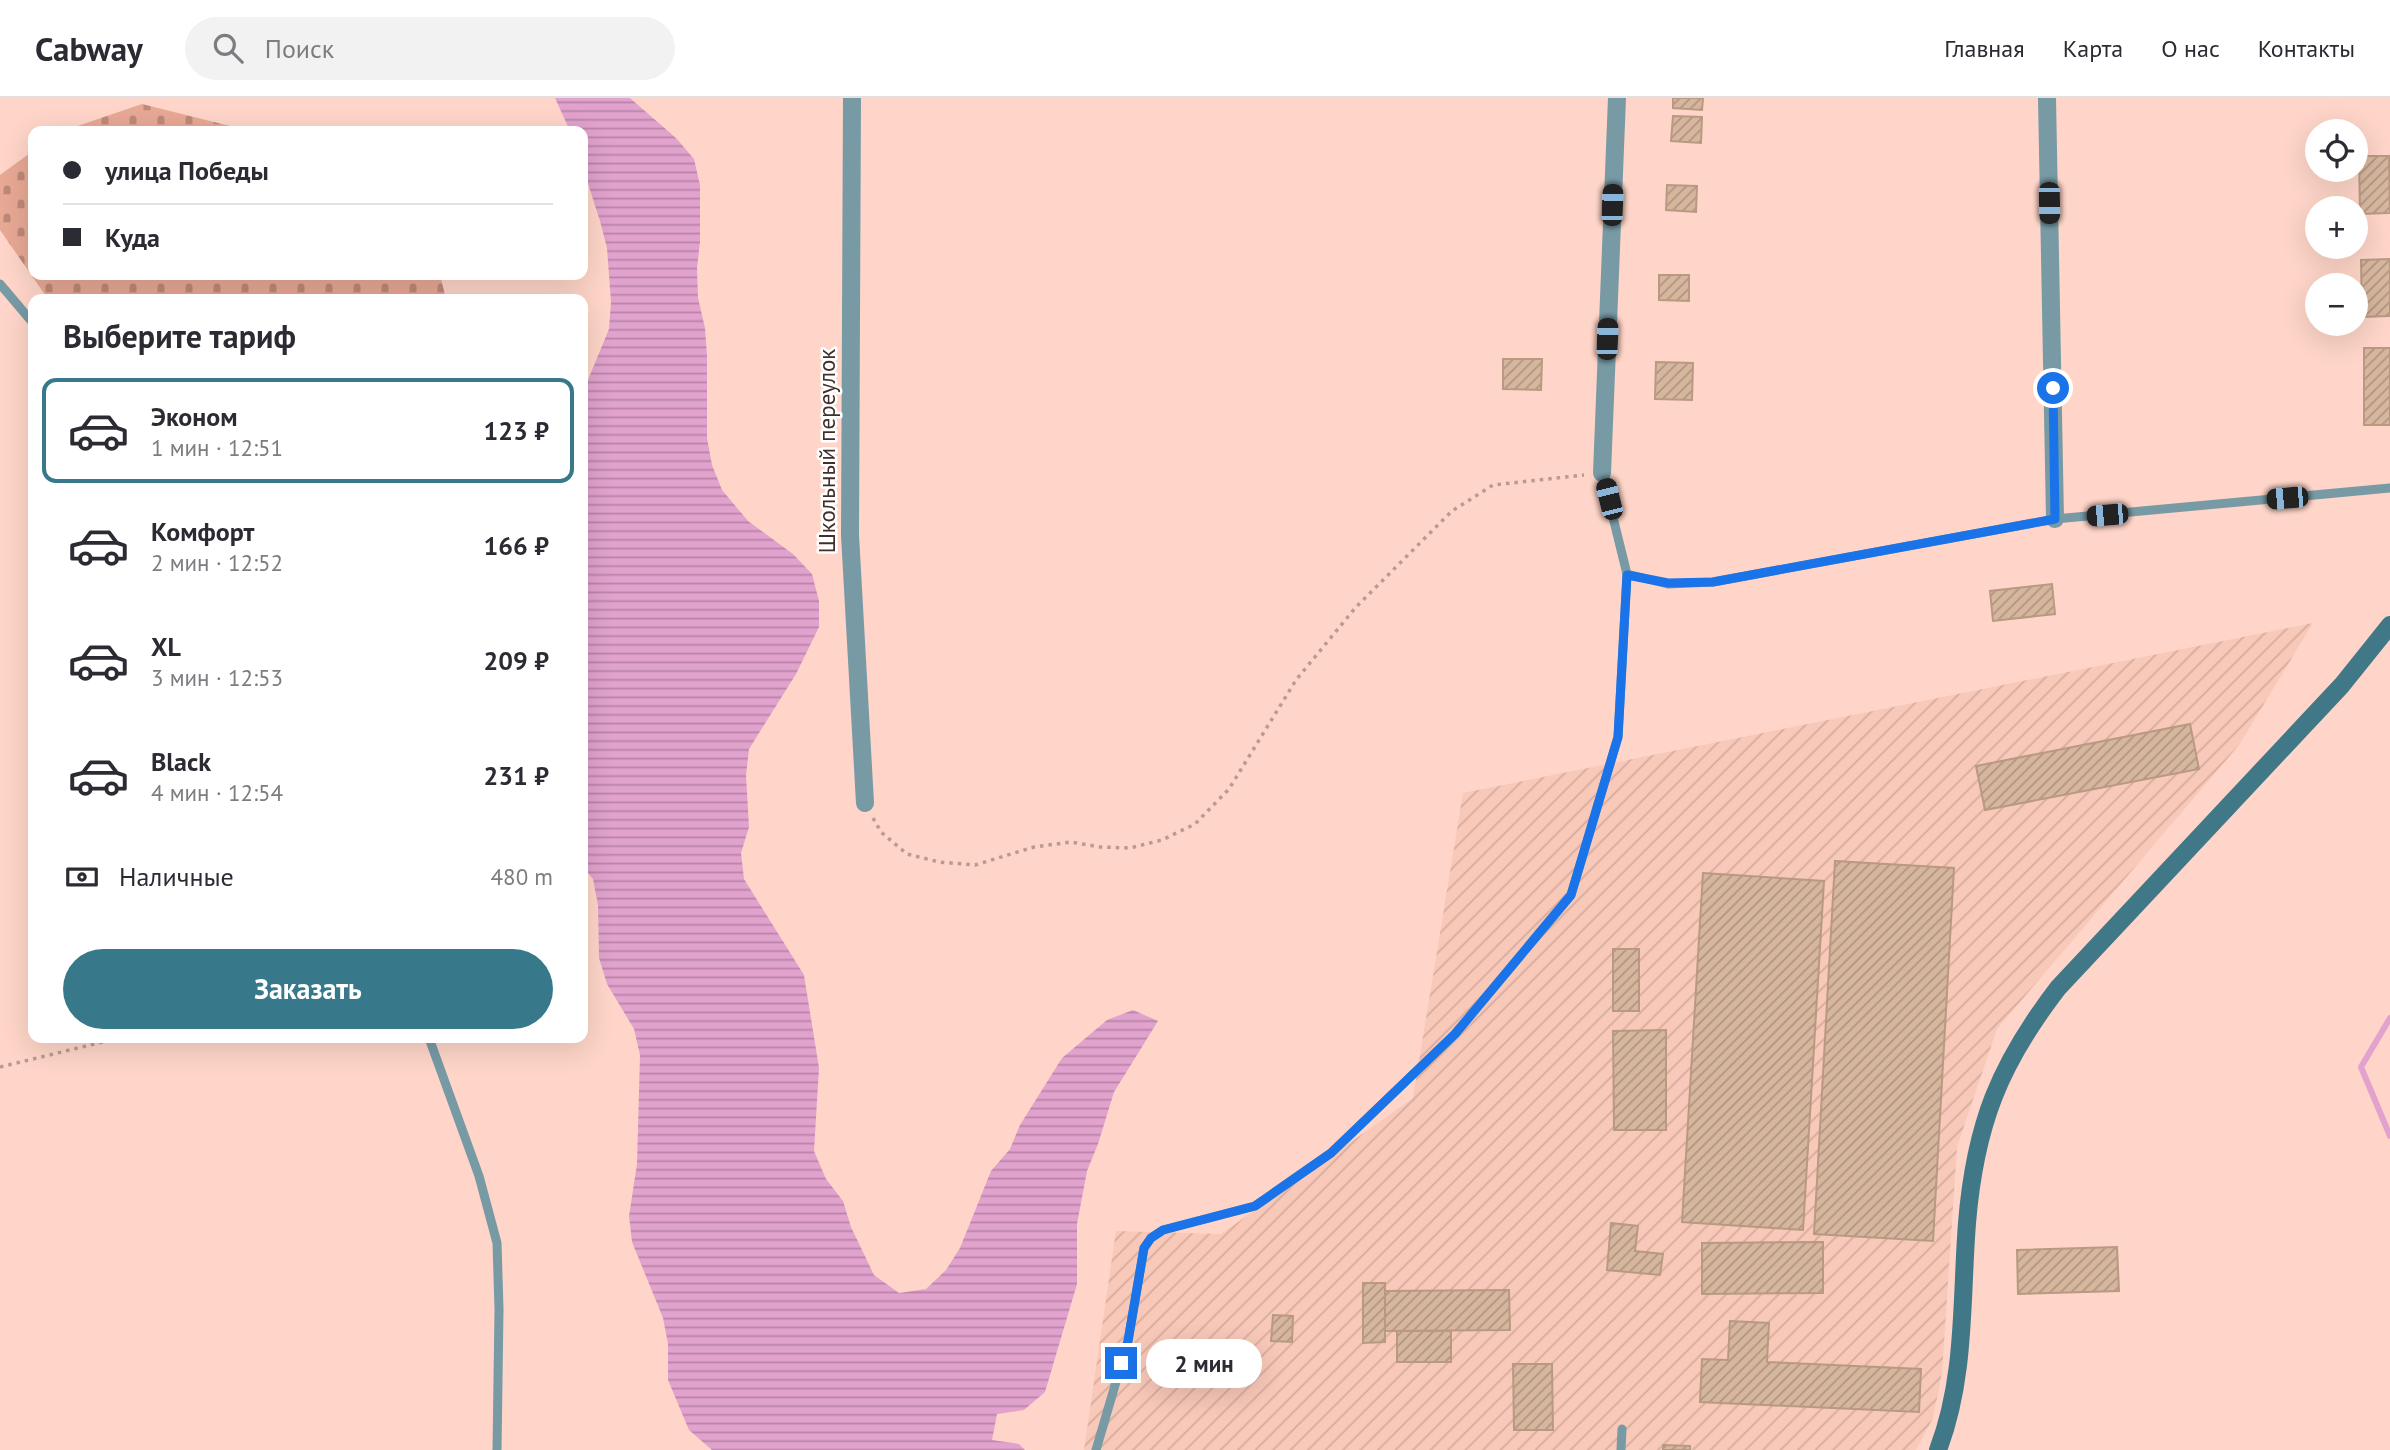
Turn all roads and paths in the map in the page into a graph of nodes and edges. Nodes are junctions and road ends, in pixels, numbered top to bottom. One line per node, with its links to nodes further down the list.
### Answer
1 (852, 98): 11 (street, Школьный переулок)
2 (1616, 98): 6 (street)
3 (2047, 98): 8 (street)
4 (0, 284): 5 (lane)
5 (28, 317)
6 (1602, 473): 9 (lane); 11 (path)
7 (2390, 488): 8 (lane)
8 (2055, 519): 9 (lane)
9 (1627, 575): 17 (lane)
10 (2390, 625): 19 (street)
11 (866, 803)
12 (98, 1043): 14 (path)
13 (431, 1043): 16 (lane)
14 (0, 1067)
15 (1622, 1429): 18 (lane)
16 (497, 1450)
17 (1096, 1450)
18 (1621, 1450)
19 (1938, 1450)

